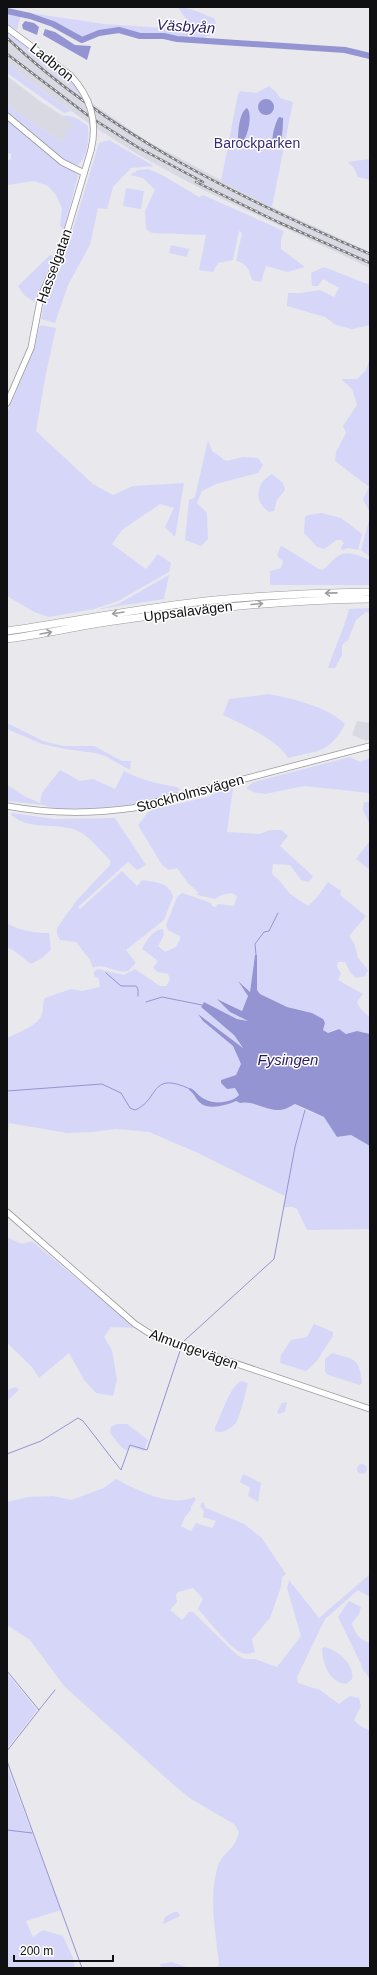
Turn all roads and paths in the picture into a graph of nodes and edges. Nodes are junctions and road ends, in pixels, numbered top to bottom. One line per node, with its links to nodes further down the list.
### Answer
1 (7, 28): 3 (street, Ladbron, bridge)
2 (7, 116): 3 (street)
3 (84, 173): 4 (street, Hasselgatan)
4 (7, 403)
5 (370, 592): 7 (highway, Uppsalavägen, one-way to 7)
6 (370, 599): 8 (highway, Uppsalavägen, one-way to 6)
7 (7, 630)
8 (7, 639)
9 (370, 746): 10 (street, Stockholmsvägen)
10 (7, 806)
11 (7, 1212): 12 (street, Almungevägen)
12 (370, 1409)

